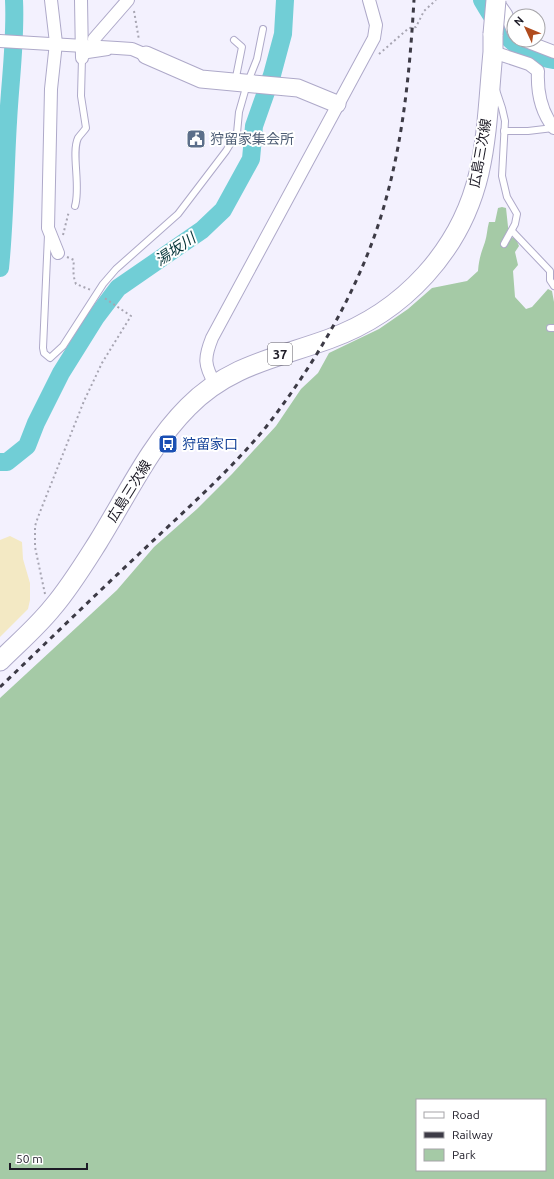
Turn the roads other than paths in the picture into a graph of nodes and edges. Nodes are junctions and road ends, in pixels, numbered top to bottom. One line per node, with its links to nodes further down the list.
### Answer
1 (51, 0): 14 (street)
2 (81, 0): 9 (street)
3 (368, 0): 22 (street)
4 (506, 0): 6 (street)
5 (131, 3): 10 (street)
6 (501, 7): 7 (street); 13 (main road, 広島三次線 / 37, bridge)
7 (506, 17)
8 (264, 29): 21 (lane)
9 (78, 39): 10 (street); 14 (street); 15 (street); 19 (street)
10 (94, 39): 15 (street)
11 (234, 40): 21 (lane)
12 (0, 41): 14 (street)
13 (493, 43): 20 (main road, 広島三次線 / 37); 23 (street)
14 (51, 44): 26 (street)
15 (117, 48): 18 (street); 19 (lane)
16 (544, 48): 17 (street)
17 (554, 52)
18 (146, 55): 21 (street)
19 (82, 58): 25 (lane)
20 (490, 79): 24 (lane); 31 (main road, 広島三次線 / 37)
21 (244, 84): 22 (street); 26 (lane)
22 (337, 104): 31 (street)
23 (554, 128): 24 (lane)
24 (504, 131): 27 (lane)
25 (75, 206)
26 (48, 228): 29 (street)
27 (512, 231): 28 (lane); 30 (lane)
28 (504, 244)
29 (58, 253)
30 (554, 286)
31 (216, 384): 32 (main road, 広島三次線 / 37)
32 (0, 661)

